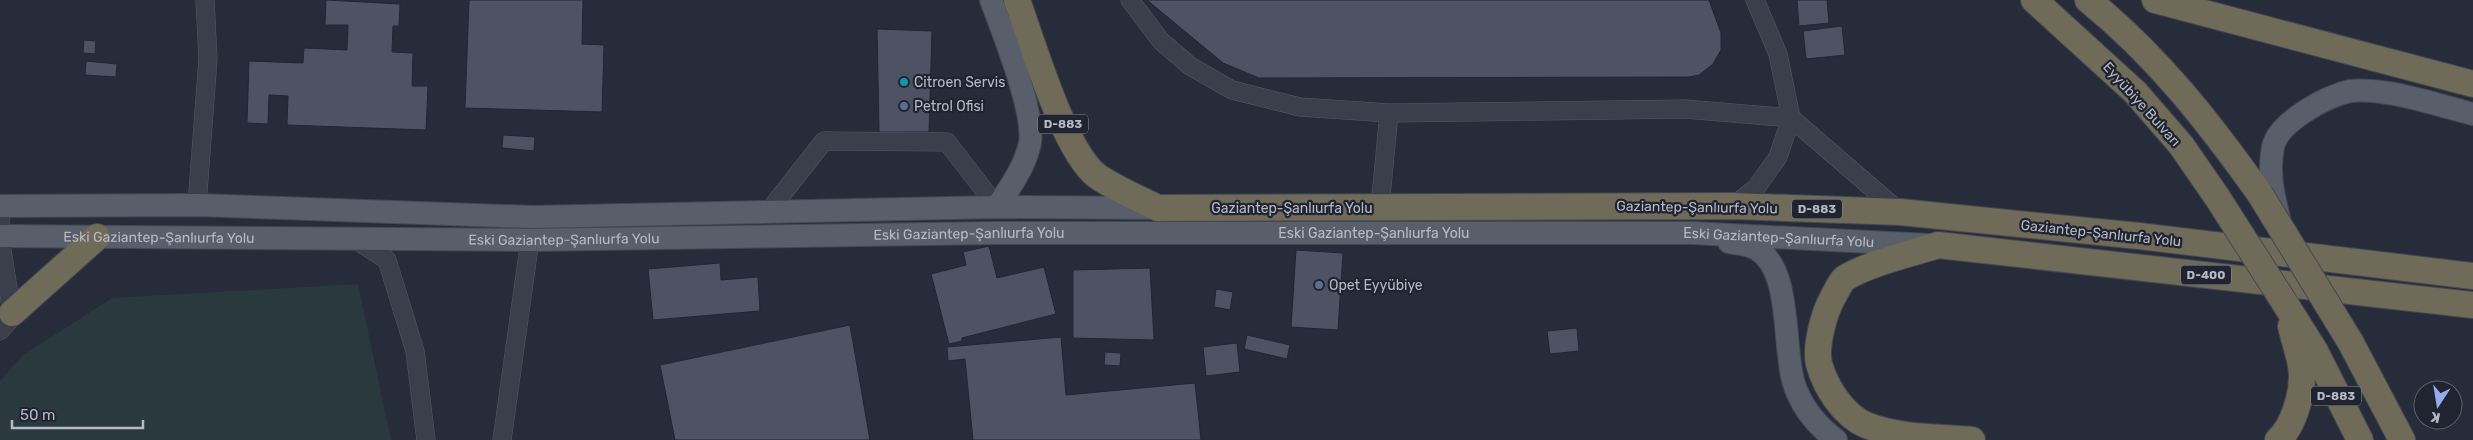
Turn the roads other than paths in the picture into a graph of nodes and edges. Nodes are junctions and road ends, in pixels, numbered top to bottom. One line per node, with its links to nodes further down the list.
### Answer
1 (205, 0): 14 (street)
2 (991, 0): 17 (main road)
3 (1017, 0): 18 (highway, D-883)
4 (1130, 0): 10 (street)
5 (1755, 0): 12 (street)
6 (2034, 0): 32 (highway, Eyyübiye Bulvarı, bridge)
7 (2088, 0): 13 (highway)
8 (2155, 0): 9 (highway)
9 (2473, 84)
10 (1389, 113): 12 (street); 19 (street)
11 (2473, 114): 13 (main road)
12 (1792, 118): 16 (street); 21 (street)
13 (2265, 186): 39 (highway, bridge)
14 (198, 205): 15 (main road, Eski Gaziantep-Şanlıurfa Yolu); 20 (main road, Eski Gaziantep-Şanlıurfa Yolu)
15 (0, 206): 22 (street)
16 (1732, 206): 19 (highway, Gaziantep-Şanlıurfa Yolu / D-883); 21 (highway, Gaziantep-Şanlıurfa Yolu / D-883)
17 (997, 207): 18 (main road, Eski Gaziantep-Şanlıurfa Yolu); 20 (main road, Eski Gaziantep-Şanlıurfa Yolu); 20 (street)
18 (1158, 208): 19 (highway, Gaziantep-Şanlıurfa Yolu / D-883)
19 (1380, 208)
20 (768, 212)
21 (1900, 212): 29 (highway, Gaziantep-Şanlıurfa Yolu / D-883)
22 (0, 225)
23 (1692, 233): 27 (main road, Eski Gaziantep-Şanlıurfa Yolu); 28 (main road, Eski Gaziantep-Şanlıurfa Yolu); 35 (main road)
24 (0, 237): 25 (main road, Eski Gaziantep-Şanlıurfa Yolu); 31 (street)
25 (97, 237): 26 (main road, Eski Gaziantep-Şanlıurfa Yolu); 31 (highway)
26 (356, 240): 27 (main road, Eski Gaziantep-Şanlıurfa Yolu); 33 (street)
27 (530, 240): 34 (street)
28 (1938, 245): 30 (highway, D-400); 36 (highway, D-400)
29 (2473, 276)
30 (2473, 305)
31 (6, 322)
32 (2305, 350): 37 (highway); 38 (highway, D-883)
33 (426, 440)
34 (502, 440)
35 (1836, 440)
36 (1972, 440)
37 (2278, 440)
38 (2360, 440)
39 (2402, 440)

